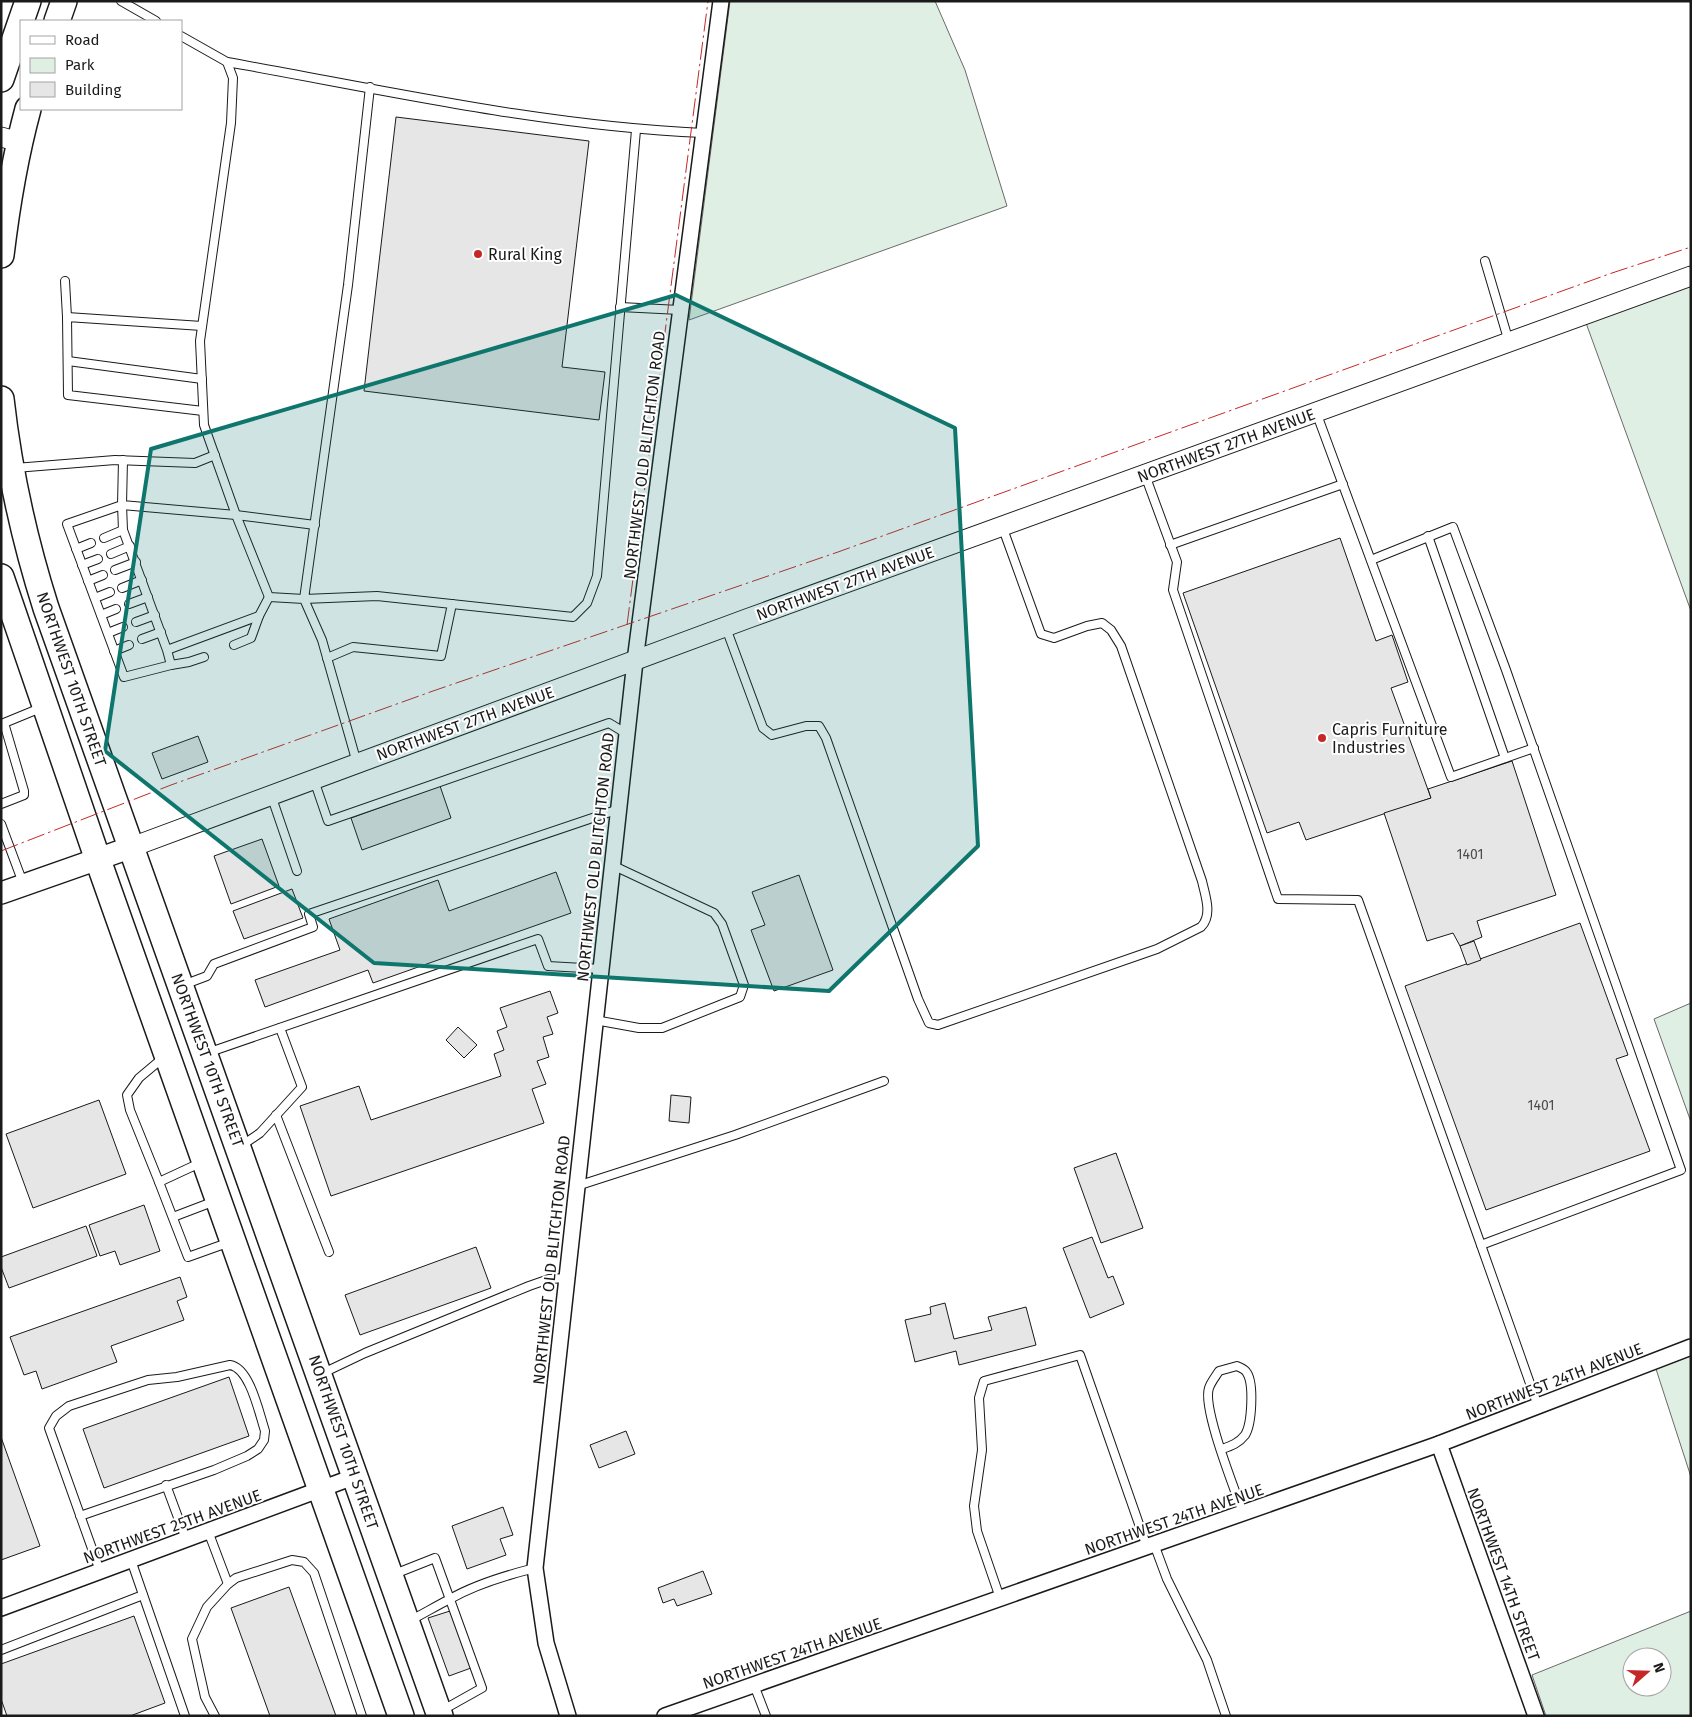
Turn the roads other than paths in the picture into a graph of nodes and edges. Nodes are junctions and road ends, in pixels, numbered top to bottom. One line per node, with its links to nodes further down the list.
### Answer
1 (28, 1): 5 (highway)
2 (64, 1): 6 (highway)
3 (121, 1): 7 (lane)
4 (721, 1): 15 (street, NORTHWEST OLD BLITCHTON ROAD)
5 (21, 20)
6 (57, 20)
7 (154, 20)
8 (20, 24): 11 (highway)
9 (182, 37): 10 (lane)
10 (227, 62): 12 (lane); 24 (lane)
11 (1, 79)
12 (370, 87): 14 (lane); 38 (lane)
13 (27, 110): 16 (highway)
14 (636, 130): 15 (lane); 21 (lane)
15 (703, 133): 22 (street, NORTHWEST OLD BLITCHTON ROAD)
16 (10, 139): 17 (highway)
17 (1, 255)
18 (1485, 260): 25 (lane)
19 (1691, 276): 25 (street, NORTHWEST 27TH AVENUE)
20 (65, 281): 23 (lane)
21 (620, 307): 22 (lane); 64 (lane)
22 (680, 310): 81 (street, NORTHWEST OLD BLITCHTON ROAD)
23 (67, 318): 24 (lane); 26 (lane)
24 (202, 326): 27 (lane)
25 (1508, 342): 30 (street, NORTHWEST 27TH AVENUE)
26 (68, 361): 27 (lane); 29 (lane)
27 (202, 379): 29 (lane)
28 (1, 398): 33 (highway, NORTHWEST 10TH STREET)
29 (204, 411): 31 (lane)
30 (1316, 412): 34 (street, NORTHWEST 27TH AVENUE); 35 (lane)
31 (215, 455): 32 (lane); 37 (lane)
32 (124, 460): 33 (lane); 36 (lane)
33 (10, 468): 93 (highway, NORTHWEST 10TH STREET)
34 (1145, 474): 39 (street, NORTHWEST 27TH AVENUE); 44 (lane)
35 (1343, 484): 44 (lane); 49 (lane)
36 (122, 505): 37 (lane); 40 (lane); 46 (lane)
37 (236, 515): 38 (lane); 60 (lane)
38 (315, 525): 62 (lane)
39 (1002, 526): 71 (street, NORTHWEST 27TH AVENUE); 71 (lane)
40 (123, 530): 42 (lane); 45 (lane)
41 (1428, 536): 49 (lane); 85 (lane); 86 (lane)
42 (104, 538)
43 (91, 543): 46 (lane)
44 (1170, 545): 114 (lane)
45 (130, 546): 47 (lane); 50 (lane)
46 (76, 549): 51 (lane)
47 (111, 554)
48 (98, 559): 51 (lane)
49 (1371, 560): 86 (lane)
50 (136, 562): 52 (lane); 55 (lane)
51 (82, 565): 56 (lane)
52 (115, 570)
53 (103, 575): 56 (lane)
54 (1, 577): 83 (highway)
55 (142, 580): 57 (lane); 59 (lane)
56 (88, 581): 61 (lane)
57 (122, 588)
58 (110, 592): 61 (lane)
59 (148, 596): 63 (lane); 67 (lane)
60 (270, 597): 62 (lane); 68 (lane)
61 (95, 598): 66 (lane)
62 (304, 599): 64 (lane); 80 (lane)
63 (129, 604)
64 (452, 604): 80 (lane)
65 (116, 609): 66 (lane)
66 (101, 615): 73 (lane)
67 (155, 615): 69 (lane); 72 (lane)
68 (259, 616): 76 (lane); 77 (lane)
69 (136, 622)
70 (123, 627): 73 (lane)
71 (726, 627): 81 (street, NORTHWEST 27TH AVENUE)
72 (161, 632): 74 (lane); 77 (lane)
73 (108, 633): 78 (lane)
74 (142, 639)
75 (129, 645): 78 (lane)
76 (234, 645)
77 (167, 650): 82 (lane)
78 (114, 651): 82 (lane)
79 (204, 657): 82 (lane)
80 (327, 658): 87 (lane)
81 (635, 661): 84 (street, NORTHWEST OLD BLITCHTON ROAD); 87 (street, NORTHWEST 27TH AVENUE)
82 (170, 665)
83 (45, 706): 90 (lane); 94 (highway)
84 (627, 734): 88 (lane); 91 (street, NORTHWEST OLD BLITCHTON ROAD)
85 (1534, 748): 86 (lane); 114 (lane)
86 (1505, 758)
87 (357, 763): 88 (street, NORTHWEST 27TH AVENUE)
88 (314, 780): 89 (street, NORTHWEST 27TH AVENUE)
89 (271, 795): 93 (street, NORTHWEST 27TH AVENUE); 96 (lane)
90 (1, 804)
91 (618, 808): 95 (street, NORTHWEST OLD BLITCHTON ROAD); 100 (lane)
92 (1, 824): 97 (lane)
93 (132, 847): 94 (main road, NORTHWEST 27TH AVENUE); 100 (highway, NORTHWEST 10TH STREET)
94 (98, 860): 97 (main road, NORTHWEST 27TH AVENUE); 104 (highway)
95 (612, 865): 99 (street, NORTHWEST OLD BLITCHTON ROAD); 101 (lane)
96 (297, 871)
97 (24, 886): 98 (main road, NORTHWEST 27TH AVENUE)
98 (1, 893)
99 (601, 969): 101 (street, NORTHWEST OLD BLITCHTON ROAD); 102 (lane)
100 (181, 985): 103 (highway, NORTHWEST 10TH STREET)
101 (595, 1020): 110 (street, NORTHWEST OLD BLITCHTON ROAD)
102 (280, 1028): 103 (lane); 106 (lane)
103 (205, 1054): 107 (highway, NORTHWEST 10TH STREET)
104 (167, 1055): 108 (highway); 109 (lane)
105 (884, 1081): 110 (lane)
106 (276, 1114): 107 (lane); 115 (lane)
107 (239, 1147): 108 (highway); 118 (highway, NORTHWEST 10TH STREET)
108 (205, 1160): 109 (lane); 111 (highway)
109 (159, 1182): 112 (lane)
110 (577, 1186): 116 (street, NORTHWEST OLD BLITCHTON ROAD)
111 (219, 1199): 112 (lane); 113 (highway)
112 (173, 1217): 113 (lane)
113 (234, 1241): 124 (highway)
114 (1481, 1245): 119 (lane)
115 (329, 1252)
116 (567, 1278): 118 (lane); 131 (street, NORTHWEST OLD BLITCHTON ROAD)
117 (1691, 1346): 119 (street, NORTHWEST 24TH AVENUE)
118 (320, 1374): 122 (highway, NORTHWEST 10TH STREET)
119 (1538, 1406): 120 (street, NORTHWEST 24TH AVENUE)
120 (1438, 1444): 125 (street, NORTHWEST 24TH AVENUE); 151 (street, NORTHWEST 14TH STREET)
121 (1222, 1449): 121 (lane); 125 (lane)
122 (356, 1476): 124 (street, NORTHWEST 25TH AVENUE); 133 (highway, NORTHWEST 10TH STREET)
123 (166, 1485): 126 (lane); 126 (lane); 128 (lane)
124 (321, 1489): 127 (street, NORTHWEST 25TH AVENUE); 146 (highway)
125 (1244, 1513): 129 (street, NORTHWEST 24TH AVENUE)
126 (80, 1516): 132 (lane)
127 (208, 1531): 128 (street, NORTHWEST 25TH AVENUE); 134 (lane)
128 (186, 1539): 130 (street, NORTHWEST 25TH AVENUE)
129 (1151, 1545): 137 (street, NORTHWEST 24TH AVENUE); 137 (lane); 150 (lane)
130 (131, 1560): 132 (street, NORTHWEST 25TH AVENUE); 135 (lane)
131 (535, 1568): 136 (lane); 147 (street, NORTHWEST OLD BLITCHTON ROAD)
132 (100, 1571): 138 (street, NORTHWEST 25TH AVENUE)
133 (391, 1575): 136 (lane); 139 (highway, NORTHWEST 10TH STREET)
134 (228, 1584): 144 (lane); 145 (lane)
135 (143, 1595): 140 (lane); 143 (lane)
136 (451, 1598): 139 (lane); 142 (lane)
137 (1000, 1598): 141 (street, NORTHWEST 24TH AVENUE)
138 (1, 1608)
139 (407, 1622): 142 (highway, NORTHWEST 10TH STREET)
140 (1, 1650)
141 (754, 1684): 148 (street, NORTHWEST 24TH AVENUE); 149 (lane)
142 (440, 1714)
143 (185, 1716)
144 (215, 1716)
145 (362, 1716)
146 (401, 1716)
147 (568, 1716)
148 (665, 1716)
149 (766, 1716)
150 (1226, 1716)
151 (1536, 1716)

